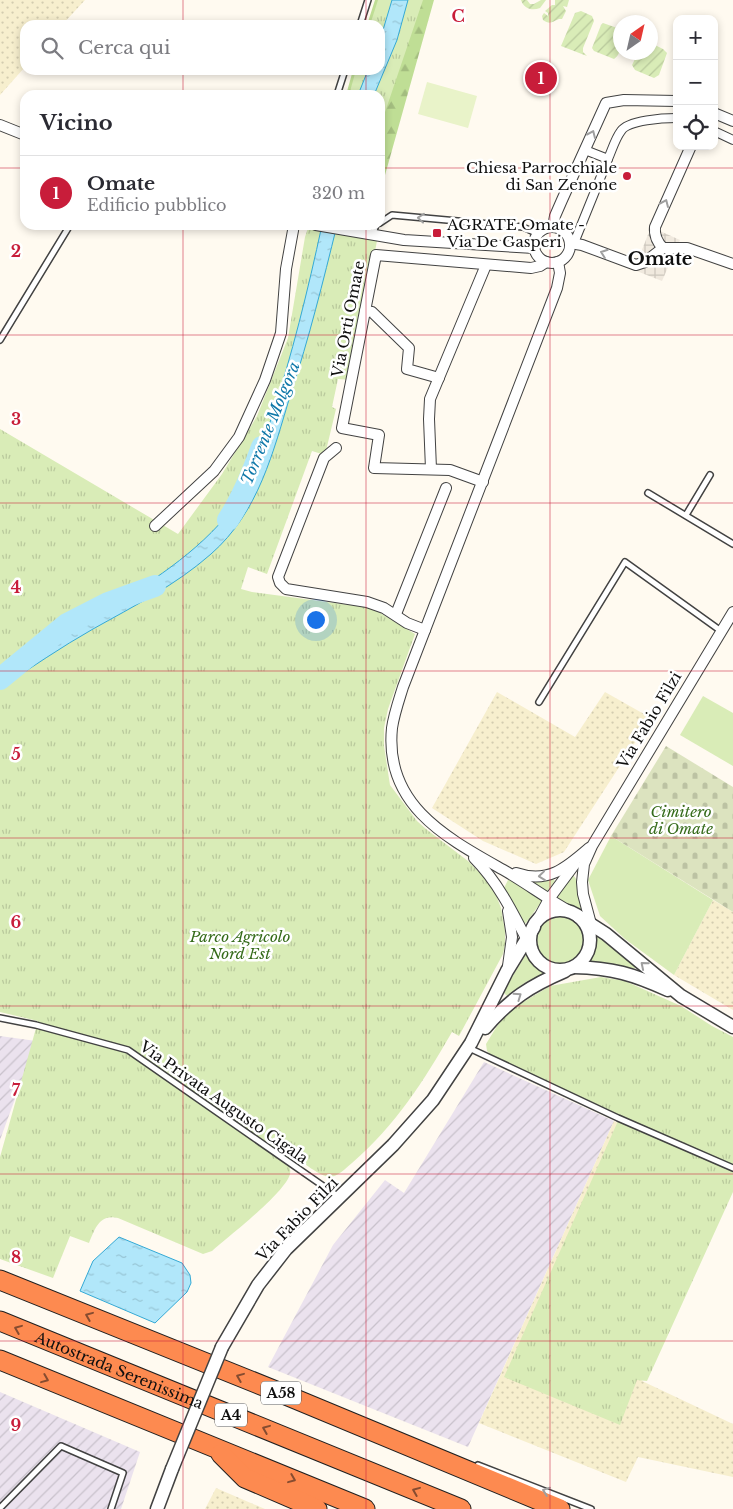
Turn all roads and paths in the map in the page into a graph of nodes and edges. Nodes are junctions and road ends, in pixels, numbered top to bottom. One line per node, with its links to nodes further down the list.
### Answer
1 (368, 0): 2 (lane)
2 (362, 20)
3 (343, 75): 4 (lane)
4 (339, 90)
5 (673, 101): 13 (street, one-way to 5)
6 (718, 115): 8 (street)
7 (673, 118): 15 (street)
8 (733, 121)
9 (0, 124): 10 (street)
10 (20, 133)
11 (718, 133): 12 (street)
12 (733, 140)
13 (585, 150): 15 (street); 17 (street)
14 (689, 150): 26 (street, one-way to 14)
15 (608, 160): 24 (street)
16 (385, 220): 22 (lane, one-way to 16)
17 (553, 227): 22 (street); 24 (street)
18 (67, 230): 32 (lane)
19 (293, 230): 41 (street)
20 (342, 230): 23 (street)
21 (372, 230): 23 (lane)
22 (538, 234): 25 (street)
23 (367, 235): 25 (street)
24 (573, 244): 26 (street, one-way to 24); 28 (street)
25 (534, 248): 27 (street)
26 (662, 248): 29 (street)
27 (546, 262): 28 (street); 30 (street, Via Orti Omate)
28 (558, 262): 37 (street)
29 (733, 264)
30 (486, 265): 31 (street, Via Orti Omate); 33 (street)
31 (365, 311): 33 (street); 35 (street, Via Orti Omate)
32 (0, 340)
33 (439, 378): 35 (street)
34 (336, 448): 44 (street)
35 (431, 469): 37 (street)
36 (710, 475): 40 (lane)
37 (483, 482): 45 (street)
38 (446, 488): 44 (street)
39 (648, 493): 40 (lane)
40 (686, 516): 42 (lane)
41 (155, 526)
42 (733, 544)
43 (733, 612): 46 (street, Via Fabio Filzi)
44 (396, 614): 45 (street)
45 (425, 630): 49 (street)
46 (721, 632): 47 (lane); 48 (street, Via Fabio Filzi)
47 (539, 702)
48 (592, 846): 50 (street, Via Fabio Filzi); 56 (street, Via Fabio Filzi)
49 (466, 849): 51 (street); 52 (street)
50 (583, 854): 51 (street, Via Fabio Filzi, one-way to 51); 53 (street, Via Fabio Filzi)
51 (496, 866): 53 (street)
52 (503, 896): 58 (street); 61 (street)
53 (549, 899): 54 (street); 55 (street, Via Fabio Filzi)
54 (575, 914): 55 (street); 56 (street); 57 (street)
55 (535, 924): 58 (street, Via Fabio Filzi); 59 (street)
56 (591, 924): 57 (street, Via Fabio Filzi); 62 (street, one-way to 56)
57 (590, 938): 60 (street)
58 (527, 939): 59 (street); 61 (street, Via Fabio Filzi)
59 (533, 952): 60 (street)
60 (571, 968): 62 (street); 65 (street, Via Fabio Filzi, one-way to 60)
61 (507, 971): 65 (street, Via Fabio Filzi)
62 (681, 996): 64 (street)
63 (0, 1018): 67 (lane, Via Privata Augusto Cigala)
64 (733, 1027)
65 (470, 1045): 66 (lane); 67 (street, Via Fabio Filzi)
66 (733, 1168)
67 (340, 1198): 77 (street, Via Fabio Filzi, bridge)
68 (0, 1280): 71 (highway, A58, one-way to 68)
69 (0, 1321): 80 (highway, Autostrada Serenissima / A4, one-way to 69)
70 (0, 1360): 72 (highway, A4, one-way to 72)
71 (335, 1415): 73 (lane); 81 (highway, A58)
72 (215, 1448): 78 (highway); 79 (highway, A4, one-way to 79)
73 (432, 1448)
74 (468, 1461): 82 (lane, one-way to 74)
75 (0, 1508): 76 (lane)
76 (111, 1509)
77 (157, 1509)
78 (317, 1509)
79 (365, 1509)
80 (461, 1509)
81 (560, 1509)
82 (591, 1509)

